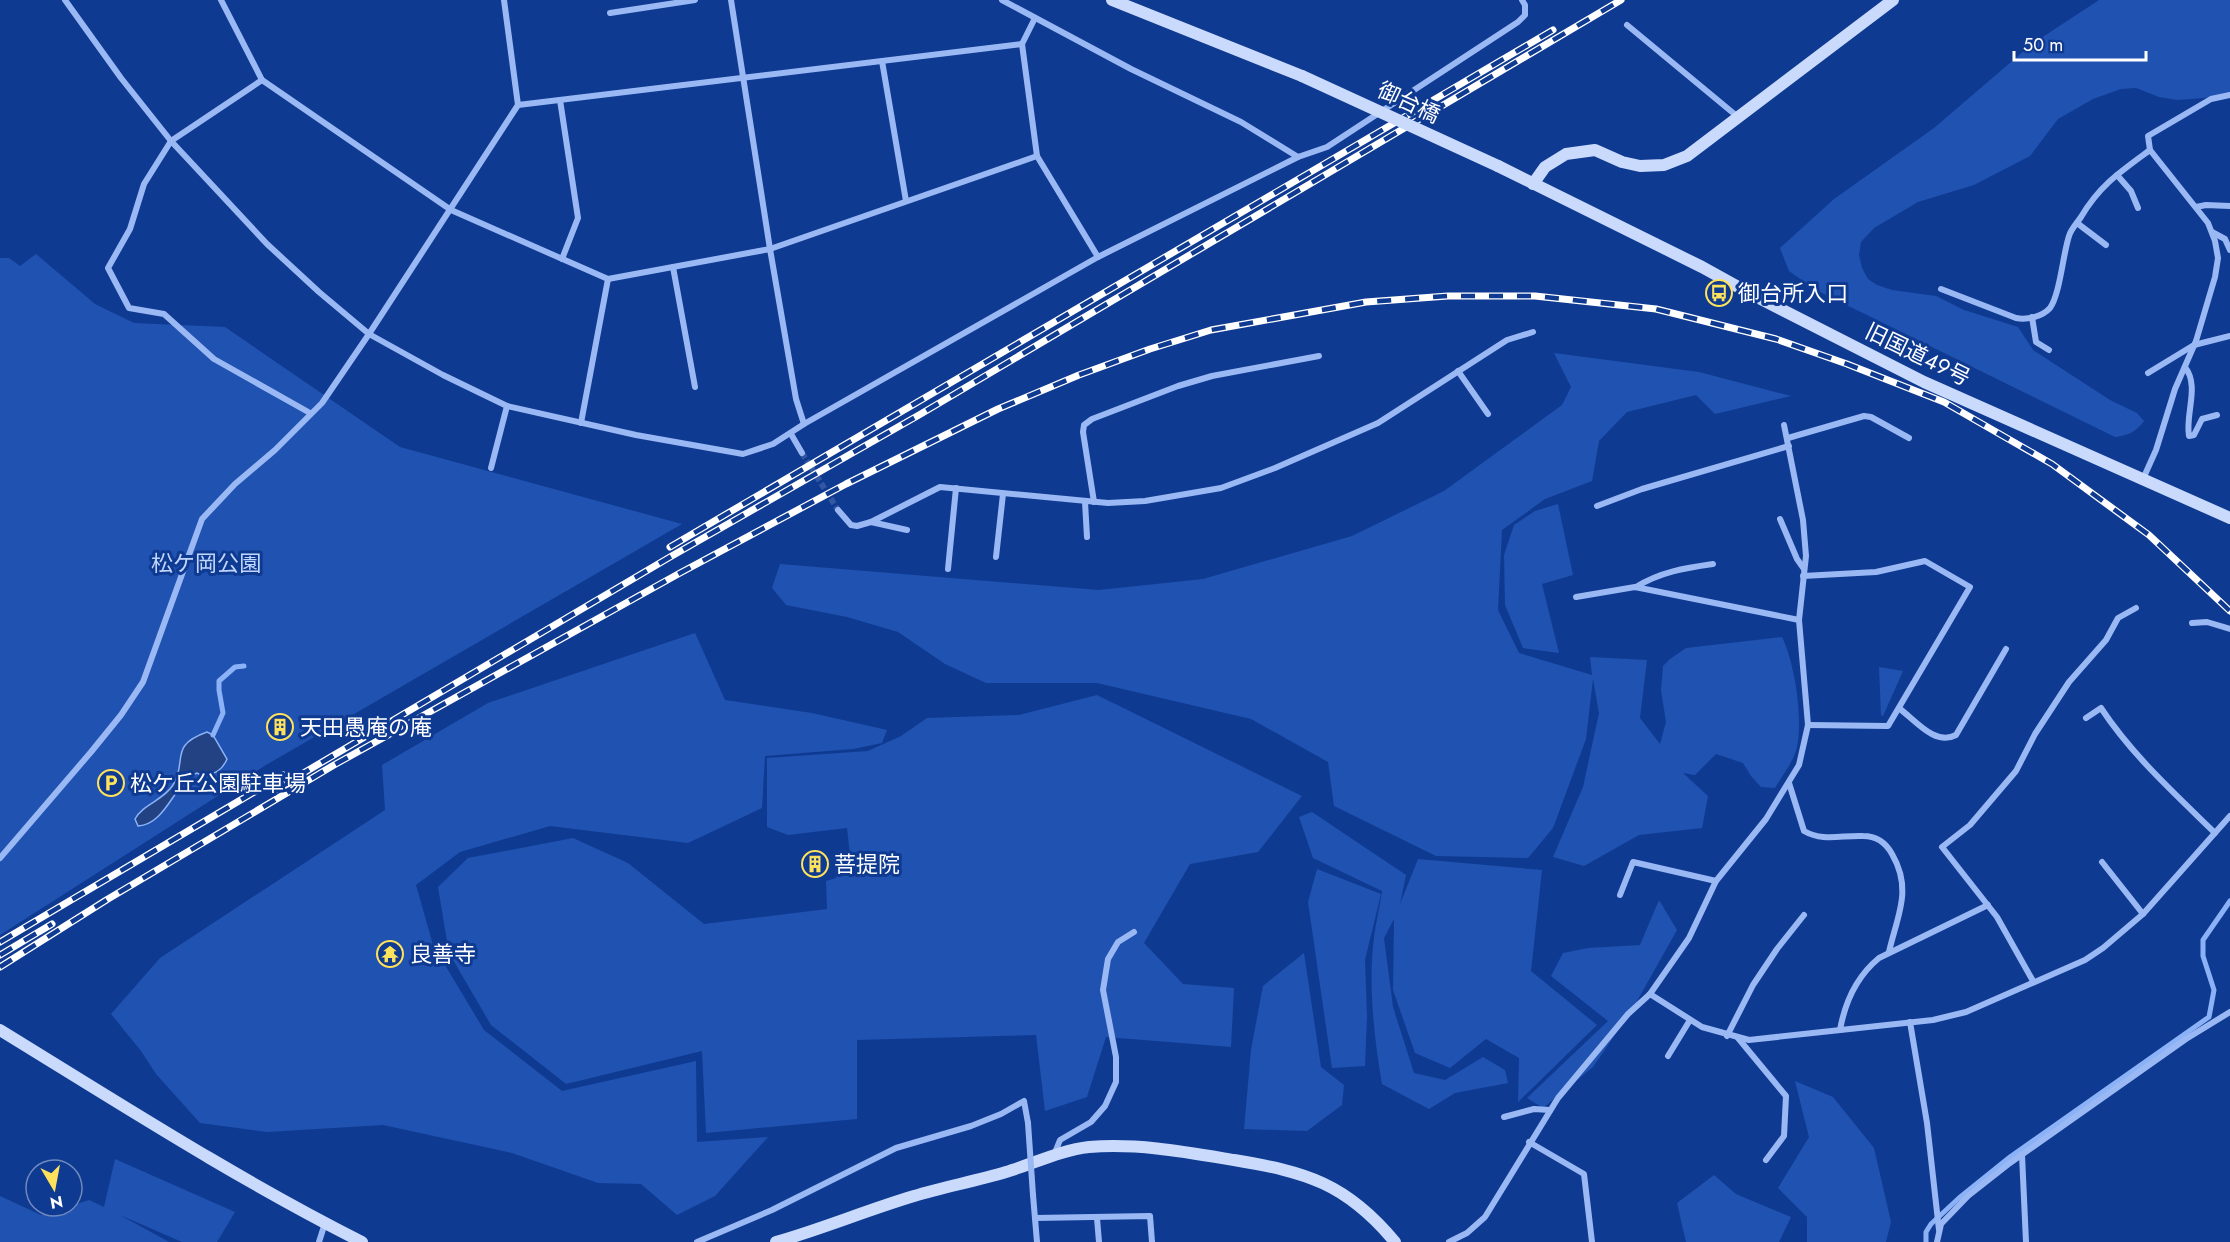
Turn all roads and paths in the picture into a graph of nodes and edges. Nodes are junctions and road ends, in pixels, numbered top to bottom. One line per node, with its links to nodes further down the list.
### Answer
1 (65, 0): 21 (street)
2 (221, 0): 16 (street)
3 (504, 0): 19 (street)
4 (695, 0): 10 (street)
5 (731, 0): 15 (street)
6 (1002, 0): 11 (street)
7 (1112, 0): 25 (street, 御台橋, bridge)
8 (1522, 0): 24 (street)
9 (1893, 0): 20 (street)
10 (610, 13)
11 (1035, 18): 13 (street); 24 (street)
12 (1627, 25): 20 (street)
13 (1022, 44): 14 (street); 23 (street)
14 (882, 61): 15 (street); 28 (street)
15 (743, 77): 18 (street); 36 (street)
16 (262, 80): 21 (street); 32 (street)
17 (2230, 95): 22 (street)
18 (560, 99): 19 (street); 39 (street)
19 (518, 105): 32 (street)
20 (1738, 117): 27 (street)
21 (171, 141): 45 (street); 55 (street)
22 (2150, 150): 26 (street); 30 (street)
23 (1037, 156): 28 (street); 38 (street)
24 (1298, 157): 38 (street)
25 (1498, 166): 27 (street, 旧国道49号)
26 (2117, 175): 31 (street); 33 (street)
27 (1533, 184): 67 (street, 旧国道49号)
28 (906, 201): 36 (street)
29 (2230, 206): 30 (street)
30 (2196, 207): 34 (street)
31 (2138, 208)
32 (451, 210): 39 (street); 45 (street)
33 (2077, 223): 35 (street); 43 (street)
34 (2212, 232): 37 (street); 47 (street)
35 (2106, 245)
36 (770, 249): 40 (street); 59 (street)
37 (2230, 250)
38 (1098, 256): 59 (street)
39 (562, 259): 41 (street)
40 (673, 267): 41 (street); 53 (street)
41 (608, 279): 58 (street)
42 (1941, 290): 43 (street)
43 (2032, 317): 48 (street)
44 (1533, 332): 51 (street)
45 (369, 334): 54 (street); 55 (street)
46 (2230, 336): 47 (street)
47 (2194, 345): 50 (street); 52 (street)
48 (2049, 350)
49 (1319, 356): 71 (street)
50 (2185, 366): 57 (street); 67 (street)
51 (1458, 371): 56 (street); 71 (street)
52 (2148, 373)
53 (695, 387)
54 (507, 406): 58 (street); 66 (street)
55 (310, 413): 96 (street)
56 (1488, 414)
57 (2217, 415)
58 (581, 423): 61 (street)
59 (804, 424): 61 (street)
60 (1784, 425): 62 (street)
61 (790, 434): 65 (street)
62 (1788, 438): 63 (street); 64 (street)
63 (1909, 438)
64 (1790, 446): 72 (street); 82 (street)
65 (802, 453)
66 (491, 468)
67 (2143, 479): 74 (street, 旧国道49号)
68 (956, 488): 69 (street); 76 (street); 81 (street)
69 (1003, 494): 70 (street); 79 (street)
70 (1085, 502): 71 (street); 78 (street)
71 (1094, 502)
72 (1597, 506)
73 (838, 510): 76 (street)
74 (2230, 518)
75 (1780, 519): 82 (street)
76 (871, 522): 77 (street)
77 (907, 530)
78 (1087, 537)
79 (996, 557)
80 (1713, 564): 83 (street)
81 (948, 570)
82 (1804, 572): 86 (street); 90 (street)
83 (1635, 587): 84 (street); 86 (street)
84 (1576, 597)
85 (2136, 608): 100 (street)
86 (1799, 620): 92 (street)
87 (2192, 623): 88 (street)
88 (2230, 629)
89 (2006, 649): 90 (street)
90 (1900, 709): 92 (street)
91 (2086, 718): 95 (street)
92 (1808, 725): 93 (street)
93 (1789, 783): 98 (street); 104 (street)
94 (2230, 816): 95 (street)
95 (2215, 832): 101 (street)
96 (0, 858)
97 (2102, 862): 101 (street)
98 (1716, 882): 99 (street); 106 (street)
99 (1620, 895)
100 (1988, 905): 104 (street); 105 (street)
101 (2143, 914): 105 (street)
102 (1804, 915): 112 (street)
103 (1134, 932): 119 (street)
104 (1889, 952): 111 (street)
105 (2033, 981): 109 (street)
106 (1650, 993): 108 (street); 115 (street)
107 (2230, 1012): 118 (street)
108 (1690, 1020): 112 (street); 114 (street)
109 (1910, 1022): 111 (street); 124 (street)
110 (0, 1030): 123 (street)
111 (1840, 1030): 113 (street)
112 (1727, 1036): 113 (street)
113 (1738, 1038): 120 (street)
114 (1668, 1056)
115 (1550, 1110): 116 (street); 117 (street)
116 (1504, 1117)
117 (1529, 1143): 133 (street); 134 (street)
118 (2022, 1155): 124 (street); 136 (street)
119 (1054, 1156): 128 (street); 132 (street)
120 (1766, 1160)
121 (1035, 1218): 122 (street); 127 (street, bridge); 129 (street)
122 (1096, 1218): 130 (street); 131 (street)
123 (325, 1223): 125 (street); 126 (street)
124 (1939, 1230): 135 (street)
125 (319, 1242)
126 (362, 1242)
127 (697, 1242)
128 (776, 1242)
129 (1037, 1242)
130 (1099, 1242)
131 (1152, 1242)
132 (1395, 1242)
133 (1449, 1242)
134 (1592, 1242)
135 (1937, 1242)
136 (2026, 1242)

